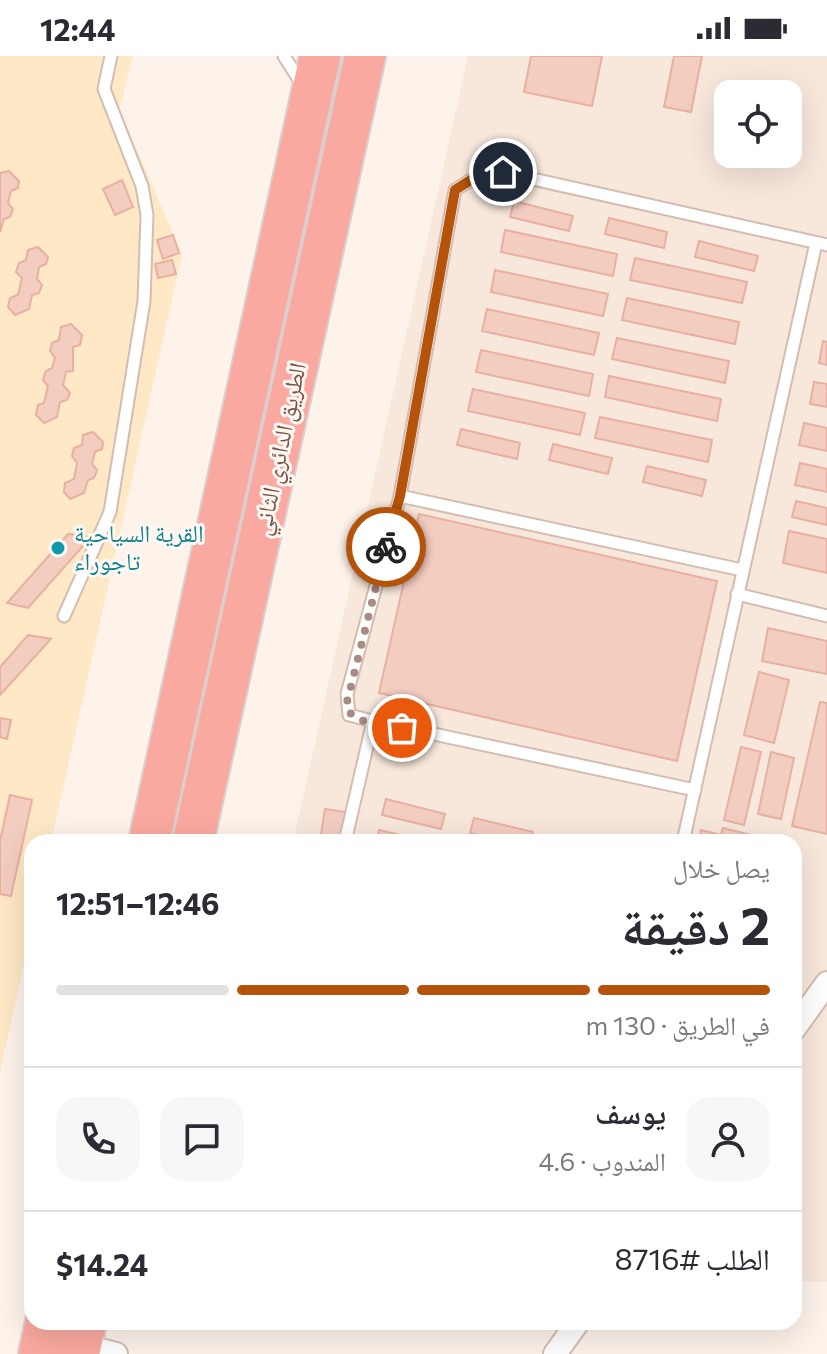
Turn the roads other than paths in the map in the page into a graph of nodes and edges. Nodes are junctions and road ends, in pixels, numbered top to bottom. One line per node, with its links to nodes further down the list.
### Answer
1 (111, 56): 12 (lane)
2 (284, 56): 5 (lane)
3 (320, 56): 5 (highway, الطريق الدائري الثاني)
4 (365, 56): 8 (highway, الطريق الدائري الثاني)
5 (311, 98): 7 (highway, الطريق الدائري الثاني)
6 (821, 244): 9 (lane); 10 (lane)
7 (232, 450): 8 (highway); 16 (highway, الطريق الدائري الثاني)
8 (277, 464): 17 (highway, الطريق الدائري الثاني)
9 (400, 496): 10 (lane); 14 (lane)
10 (742, 570): 11 (lane)
11 (737, 594): 13 (lane); 15 (lane)
12 (64, 616)
13 (827, 616)
14 (373, 721): 15 (lane); 18 (lane)
15 (695, 790): 19 (lane)
16 (151, 834)
17 (195, 834)
18 (347, 834)
19 (685, 834)
20 (827, 983): 21 (street)
21 (802, 1018)
22 (44, 1330): 24 (highway)
23 (572, 1330): 25 (street)
24 (39, 1354)
25 (555, 1354)

